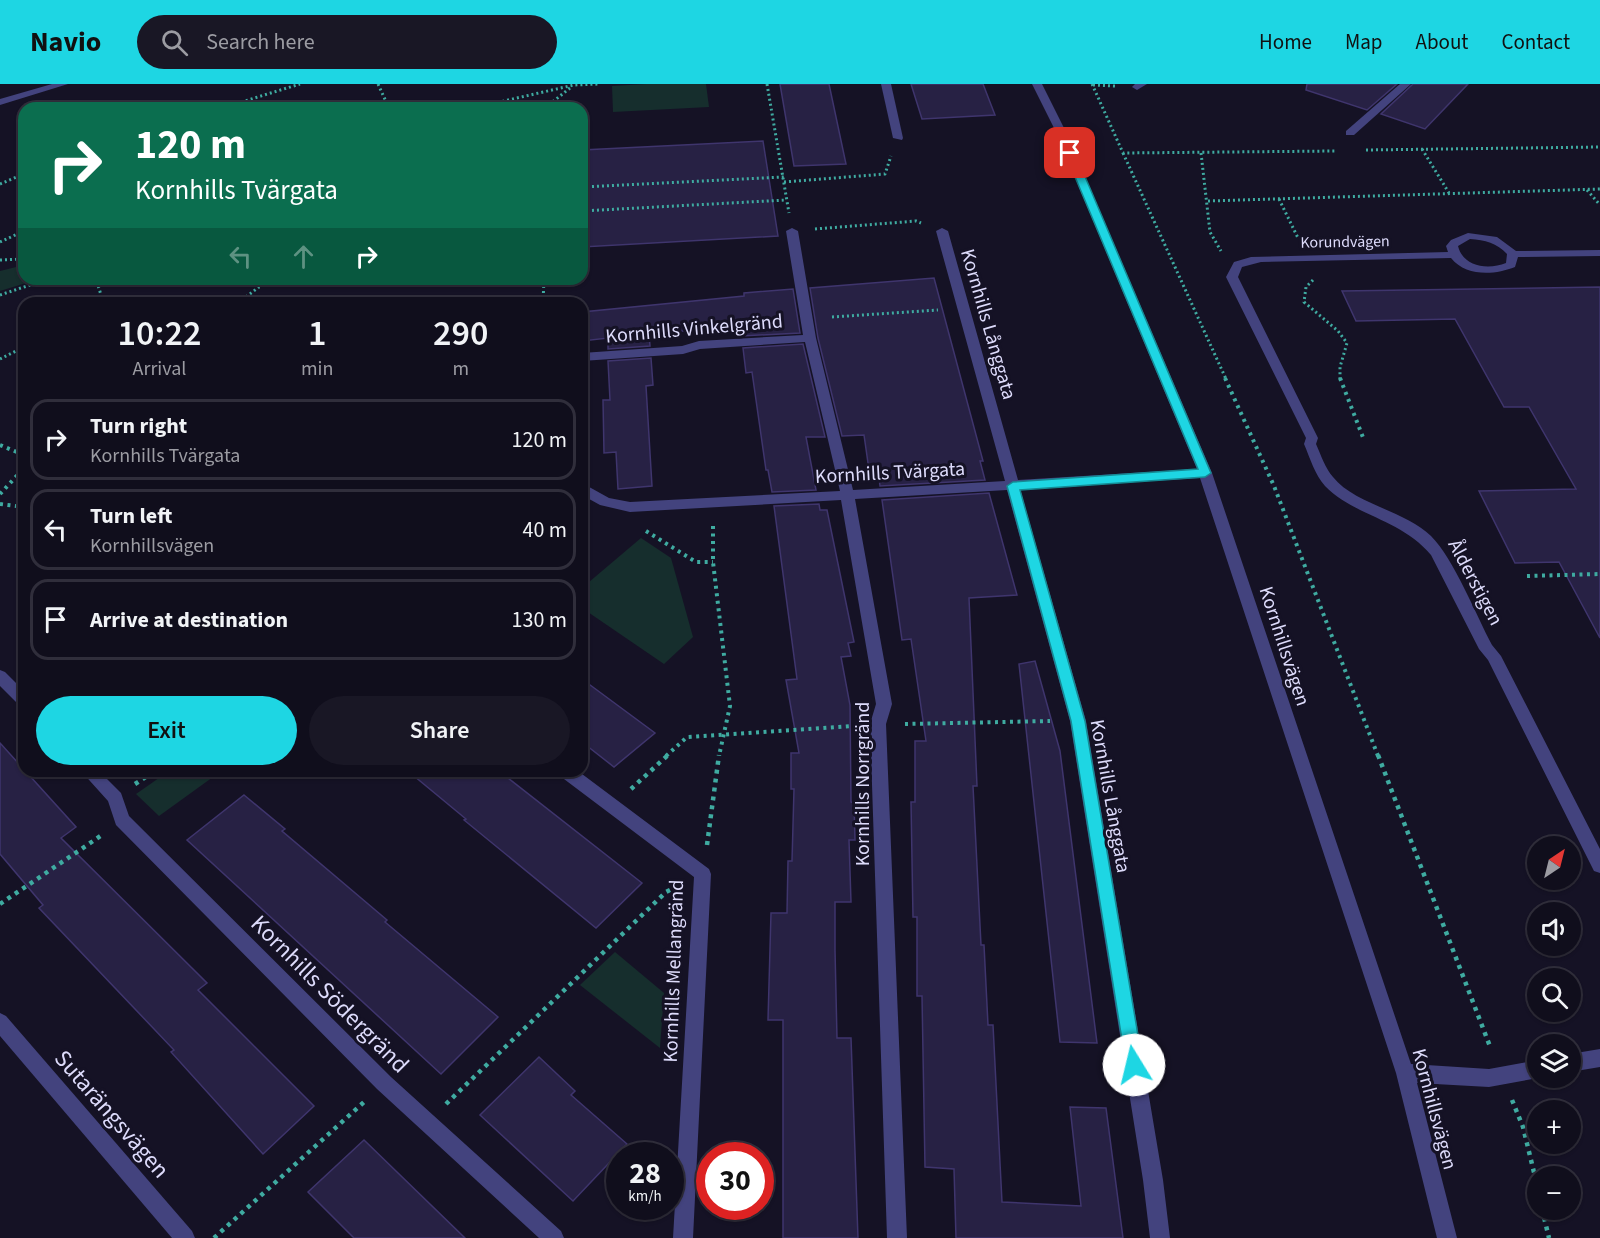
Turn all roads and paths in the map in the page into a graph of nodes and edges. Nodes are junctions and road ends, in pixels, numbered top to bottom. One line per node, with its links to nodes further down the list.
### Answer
1 (63, 84): 11 (street)
2 (300, 84): 12 (path)
3 (378, 84): 13 (path)
4 (600, 84): 10 (path)
5 (767, 84): 25 (path)
6 (886, 84): 17 (street)
7 (1037, 84): 64 (street, Kornhillsvägen)
8 (1092, 84): 22 (path)
9 (1406, 84): 16 (street)
10 (573, 85): 14 (path); 15 (path)
11 (0, 102)
12 (242, 102)
13 (386, 102)
14 (498, 102)
15 (552, 102)
16 (1350, 133)
17 (898, 138): 26 (path)
18 (1600, 147): 19 (path)
19 (1422, 148): 20 (path); 31 (path)
20 (1364, 150)
21 (1341, 151): 23 (path)
22 (1123, 153): 23 (path); 92 (path)
23 (1201, 153): 34 (path)
24 (18, 176): 27 (path)
25 (784, 177): 26 (path); 28 (path)
26 (784, 182): 33 (path)
27 (0, 184)
28 (588, 187)
29 (1587, 189): 30 (path); 31 (path); 35 (path)
30 (1600, 189)
31 (1449, 194): 32 (path)
32 (1279, 199): 34 (path); 44 (path)
33 (786, 200): 36 (path); 37 (path)
34 (1208, 201): 47 (path)
35 (1600, 205)
36 (588, 211)
37 (792, 231): 38 (path); 56 (street, Kornhills Norrgränd)
38 (942, 231): 55 (street, Kornhills Långgata)
39 (18, 234): 40 (path)
40 (0, 242)
41 (1600, 253): 43 (street)
42 (1455, 255): 43 (street, Korundvägen); 43 (street); 44 (street, Korundvägen)
43 (1513, 255)
44 (1307, 258): 47 (street, Korundvägen)
45 (18, 259): 46 (path)
46 (0, 260)
47 (1237, 265): 84 (street, Ålderstigen)
48 (1318, 278): 61 (path)
49 (30, 285): 53 (path)
50 (256, 285): 52 (path)
51 (264, 285): 52 (path)
52 (259, 287): 54 (path)
53 (0, 295)
54 (246, 297)
55 (963, 309): 56 (path); 66 (street, Kornhills Långgata)
56 (806, 319): 57 (street, Kornhills Norrgränd)
57 (810, 338): 59 (street, Kornhills Vinkelgränd); 68 (street, Kornhills Norrgränd)
58 (18, 350): 60 (path)
59 (588, 357)
60 (0, 359)
61 (1364, 440)
62 (0, 445): 63 (path)
63 (18, 452)
64 (1205, 473): 66 (street, Kornhills Tvärgata); 91 (street, Kornhillsvägen)
65 (18, 474): 69 (path)
66 (1013, 486): 68 (street, Kornhills Tvärgata); 102 (street, Kornhills Långgata)
67 (588, 492): 72 (street, Kornhills Tvärgata)
68 (847, 493): 70 (street, Kornhills Tvärgata); 101 (street, Kornhills Norrgränd)
69 (0, 494)
70 (713, 502): 72 (street, Kornhills Tvärgata); 74 (path)
71 (0, 504): 73 (path)
72 (613, 505): 74 (path)
73 (18, 506)
74 (713, 562): 79 (path)
75 (1600, 574): 76 (path)
76 (1527, 576)
77 (0, 676): 78 (street)
78 (18, 695)
79 (722, 735): 82 (path); 85 (path)
80 (95, 777): 93 (street, Kornhills Södergränd)
81 (574, 777): 82 (street, Kornhills Mellangränd)
82 (612, 806): 85 (street, Kornhills Mellangränd)
83 (76, 852): 86 (path)
84 (1600, 866)
85 (703, 874): 94 (path); 100 (street, Kornhills Mellangränd)
86 (0, 904)
87 (0, 1022): 97 (street, Sutarängsvägen)
88 (1600, 1058): 89 (street)
89 (1581, 1061)
90 (1527, 1071): 92 (street)
91 (1405, 1073): 92 (street); 103 (street, Kornhillsvägen)
92 (1502, 1076): 95 (path)
93 (384, 1083): 94 (street, Kornhills Södergränd); 98 (path)
94 (428, 1121): 99 (street, Kornhills Södergränd)
95 (1532, 1166)
96 (1545, 1220): 104 (path)
97 (185, 1238)
98 (214, 1238)
99 (554, 1238)
100 (683, 1238)
101 (897, 1238)
102 (1160, 1238)
103 (1447, 1238)
104 (1549, 1238)

